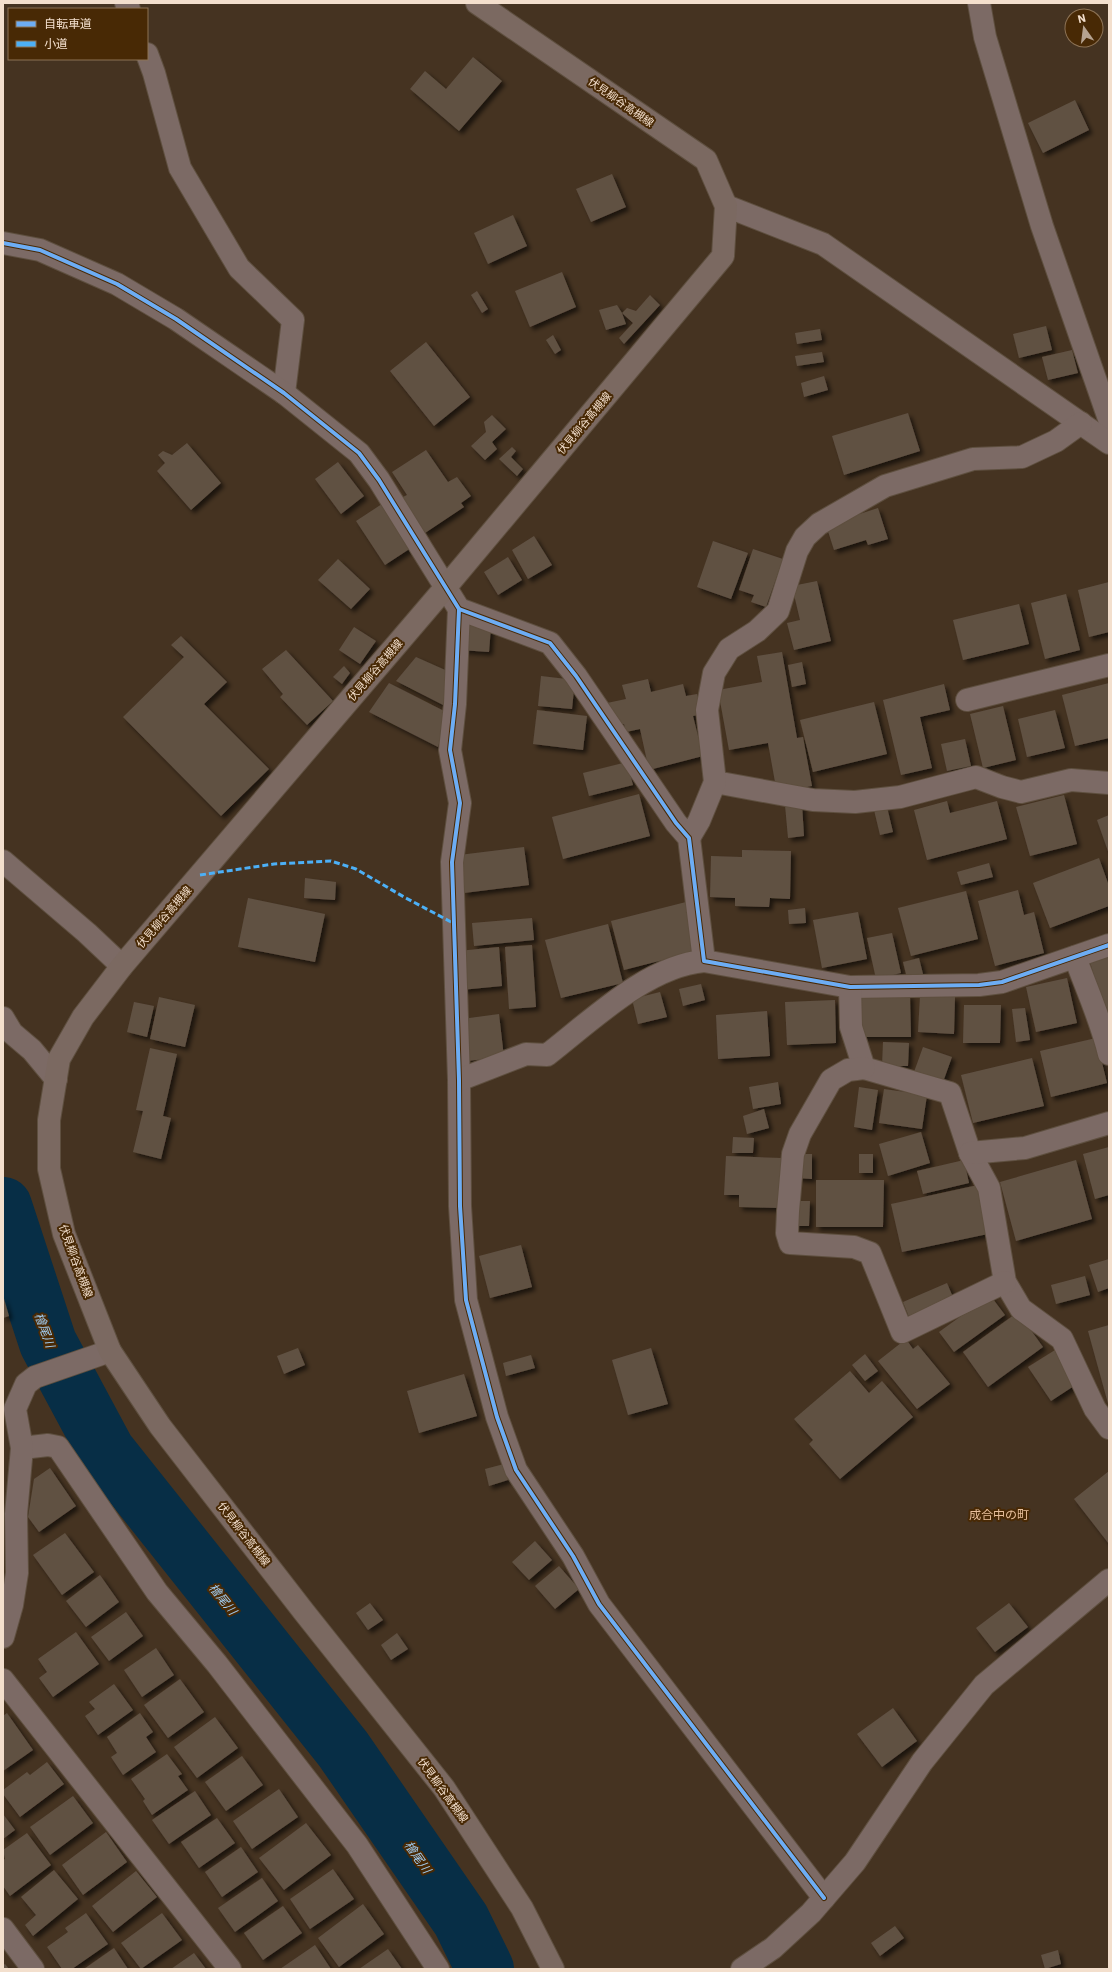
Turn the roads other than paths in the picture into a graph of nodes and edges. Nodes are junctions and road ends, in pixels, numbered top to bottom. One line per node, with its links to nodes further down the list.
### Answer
1 (477, 3): 4 (main road, 伏見柳谷高槻線)
2 (980, 3): 7 (street)
3 (148, 57): 6 (street)
4 (726, 206): 8 (street); 10 (main road, 伏見柳谷高槻線)
5 (3, 243): 6 (street)
6 (284, 393): 10 (street)
7 (1109, 418)
8 (1081, 423): 9 (street); 14 (street)
9 (1109, 443)
10 (445, 588): 11 (street); 21 (main road, 伏見柳谷高槻線)
11 (459, 609): 16 (street); 27 (street)
12 (1109, 665): 13 (street)
13 (967, 700)
14 (714, 782): 15 (street); 16 (street)
15 (1109, 783)
16 (689, 838): 20 (street)
17 (3, 860): 21 (street)
18 (1109, 945): 19 (street)
19 (1075, 958): 22 (street); 24 (street)
20 (704, 962): 22 (street); 27 (street)
21 (122, 966): 26 (main road, 伏見柳谷高槻線)
22 (850, 987): 25 (street)
23 (3, 1018): 26 (street)
24 (1109, 1054)
25 (864, 1068): 29 (street); 30 (street)
26 (56, 1079): 31 (main road, 伏見柳谷高槻線)
27 (459, 1080): 38 (street)
28 (1109, 1124): 29 (street)
29 (970, 1153): 30 (street)
30 (1005, 1282): 33 (street)
31 (102, 1354): 32 (street); 43 (main road, 伏見柳谷高槻線)
32 (9, 1406): 34 (street)
33 (1109, 1428)
34 (15, 1456): 36 (street); 42 (street)
35 (1109, 1580): 38 (street)
36 (3, 1637)
37 (3, 1680): 41 (street)
38 (824, 1898): 44 (street)
39 (5, 1937): 40 (street)
40 (33, 1969)
41 (230, 1969)
42 (438, 1969)
43 (554, 1969)
44 (742, 1969)

